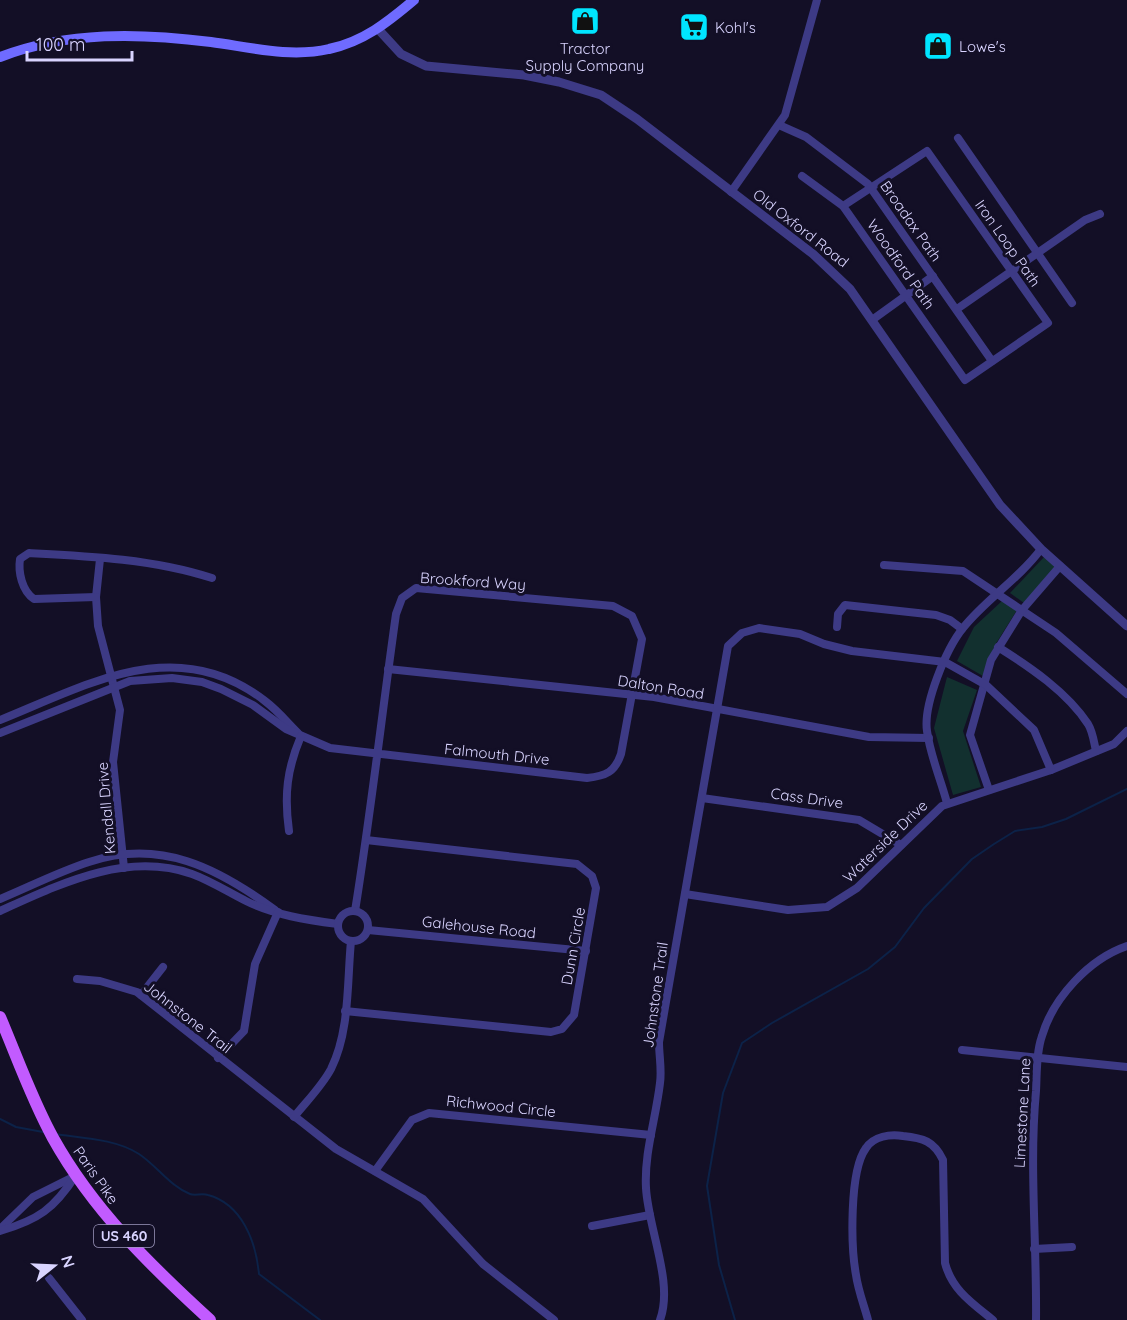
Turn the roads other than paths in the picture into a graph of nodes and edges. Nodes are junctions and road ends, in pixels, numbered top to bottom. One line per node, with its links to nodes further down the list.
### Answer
1 (414, 0): 3 (main road)
2 (817, 0): 5 (street)
3 (378, 28): 4 (main road); 9 (street, Old Oxford Road)
4 (0, 57)
5 (779, 125): 8 (street, Broadax Path); 9 (street)
6 (958, 138): 12 (street)
7 (802, 176): 10 (street, Woodford Path)
8 (871, 187): 10 (street); 13 (street, Iron Loop Path); 14 (street, Broadax Path)
9 (731, 192): 18 (street, Old Oxford Road)
10 (843, 206): 15 (street, Woodford Path)
11 (1100, 214): 12 (street)
12 (1038, 253): 13 (street); 16 (street)
13 (1011, 272): 17 (street); 19 (street, Iron Loop Path)
14 (933, 276): 15 (street); 17 (street, Broadax Path)
15 (906, 295): 18 (street); 20 (street, Woodford Path)
16 (1072, 303)
17 (957, 309): 19 (street, Broadax Path)
18 (872, 320): 21 (street, Old Oxford Road)
19 (992, 361): 20 (street, Iron Loop Path)
20 (965, 380)
21 (1041, 549): 24 (street, Old Oxford Road); 26 (street)
22 (100, 559): 25 (street); 27 (street, Kendall Drive); 27 (street)
23 (884, 565): 26 (street)
24 (1060, 566): 28 (street); 29 (street, Old Oxford Road)
25 (212, 578)
26 (998, 594): 28 (street); 31 (street)
27 (96, 597): 35 (street, Kendall Drive)
28 (1022, 610): 32 (street); 38 (street)
29 (1127, 626)
30 (837, 627): 31 (street)
31 (962, 629): 33 (street)
32 (998, 647): 36 (street); 46 (street)
33 (945, 662): 36 (street); 40 (street, Johnstone Trail); 45 (street)
34 (388, 669): 39 (street, Dalton Road); 39 (street, Brookford Way); 47 (street, Brookford Way)
35 (109, 675): 37 (street, Kendall Drive); 41 (street, Falmouth Drive); 44 (street, Falmouth Drive)
36 (984, 684): 48 (street); 49 (street)
37 (114, 686): 43 (street, Falmouth Drive); 44 (street, Falmouth Drive); 55 (street, Kendall Drive)
38 (1127, 694)
39 (632, 695): 40 (street, Dalton Road); 47 (street, Falmouth Drive)
40 (718, 710): 45 (street, Dalton Road); 50 (street, Johnstone Trail)
41 (0, 720)
42 (1127, 731): 46 (street, Waterside Drive)
43 (0, 733)
44 (301, 736): 47 (street, Falmouth Drive); 52 (street)
45 (929, 738): 51 (street)
46 (1096, 751): 48 (street, Waterside Drive)
47 (376, 755): 53 (street, Brookford Way)
48 (1051, 770): 49 (street, Waterside Drive)
49 (989, 790): 51 (street, Waterside Drive)
50 (702, 798): 54 (street, Cass Drive); 59 (street, Johnstone Trail)
51 (947, 803): 54 (street, Waterside Drive)
52 (289, 831)
53 (366, 840): 62 (street, Brookford Way); 68 (street, Dunn Circle)
54 (901, 845): 59 (street, Waterside Drive)
55 (123, 854): 56 (street); 57 (street, Kendall Drive); 60 (street)
56 (204, 866): 58 (street); 63 (street)
57 (124, 868): 58 (street); 61 (street)
58 (200, 877): 63 (street)
59 (685, 894): 79 (street, Johnstone Trail)
60 (0, 899)
61 (0, 911)
62 (355, 911): 64 (street); 65 (street)
63 (278, 912): 64 (street); 75 (street)
64 (338, 924): 66 (street)
65 (368, 930): 66 (street); 68 (street, Galehouse Road)
66 (351, 941): 72 (street)
67 (1127, 946): 76 (street, Limestone Lane)
68 (586, 951): 72 (street, Dunn Circle)
69 (164, 967): 71 (street)
70 (77, 979): 71 (street, Johnstone Trail)
71 (141, 995): 75 (street, Johnstone Trail)
72 (345, 1011): 78 (street)
73 (0, 1017): 81 (main road, Paris Pike / US 460)
74 (962, 1050): 76 (street)
75 (218, 1058): 78 (street, Johnstone Trail)
76 (1039, 1058): 77 (street); 86 (street, Limestone Lane)
77 (1127, 1067)
78 (294, 1117): 80 (street, Johnstone Trail)
79 (651, 1135): 80 (street, Richwood Circle); 82 (street, Johnstone Trail)
80 (375, 1171): 90 (street, Johnstone Trail)
81 (76, 1175): 84 (street); 84 (street); 89 (main road, Paris Pike / US 460)
82 (650, 1215): 83 (street); 91 (street, Johnstone Trail)
83 (592, 1226)
84 (0, 1230)
85 (1072, 1247): 86 (street)
86 (1035, 1249): 94 (street, Limestone Lane)
87 (49, 1278): 88 (street)
88 (82, 1320)
89 (210, 1320)
90 (554, 1320)
91 (660, 1320)
92 (868, 1320): 93 (street)
93 (993, 1320)
94 (1036, 1320)

